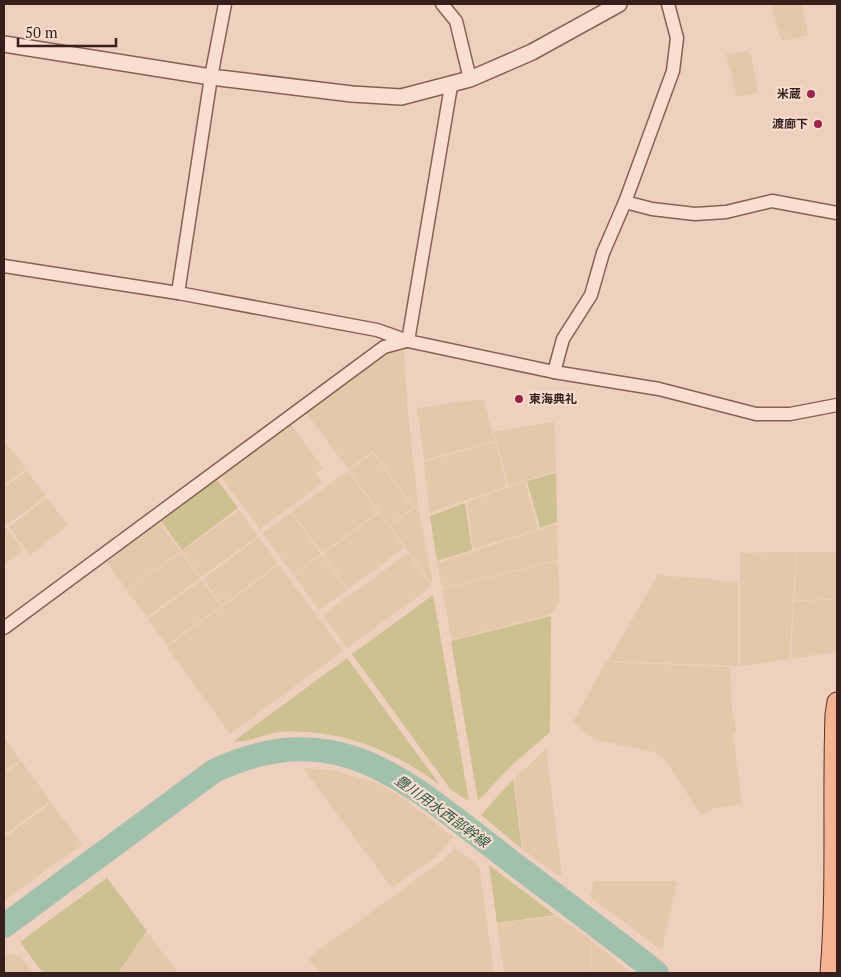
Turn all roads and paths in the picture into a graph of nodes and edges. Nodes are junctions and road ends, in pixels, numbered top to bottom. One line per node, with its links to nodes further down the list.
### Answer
1 (225, 4): 6 (street)
2 (442, 4): 7 (street)
3 (619, 4): 7 (street)
4 (668, 4): 9 (street)
5 (4, 44): 6 (street)
6 (211, 77): 8 (street); 12 (street)
7 (470, 80): 8 (street)
8 (451, 86): 13 (street)
9 (625, 202): 10 (street); 14 (street)
10 (837, 212)
11 (4, 266): 12 (street)
12 (178, 293): 13 (street)
13 (408, 341): 14 (street); 16 (street)
14 (554, 372): 15 (street)
15 (837, 405)
16 (4, 628)
17 (837, 702): 18 (main road)
18 (835, 797): 19 (main road)
19 (830, 973)

